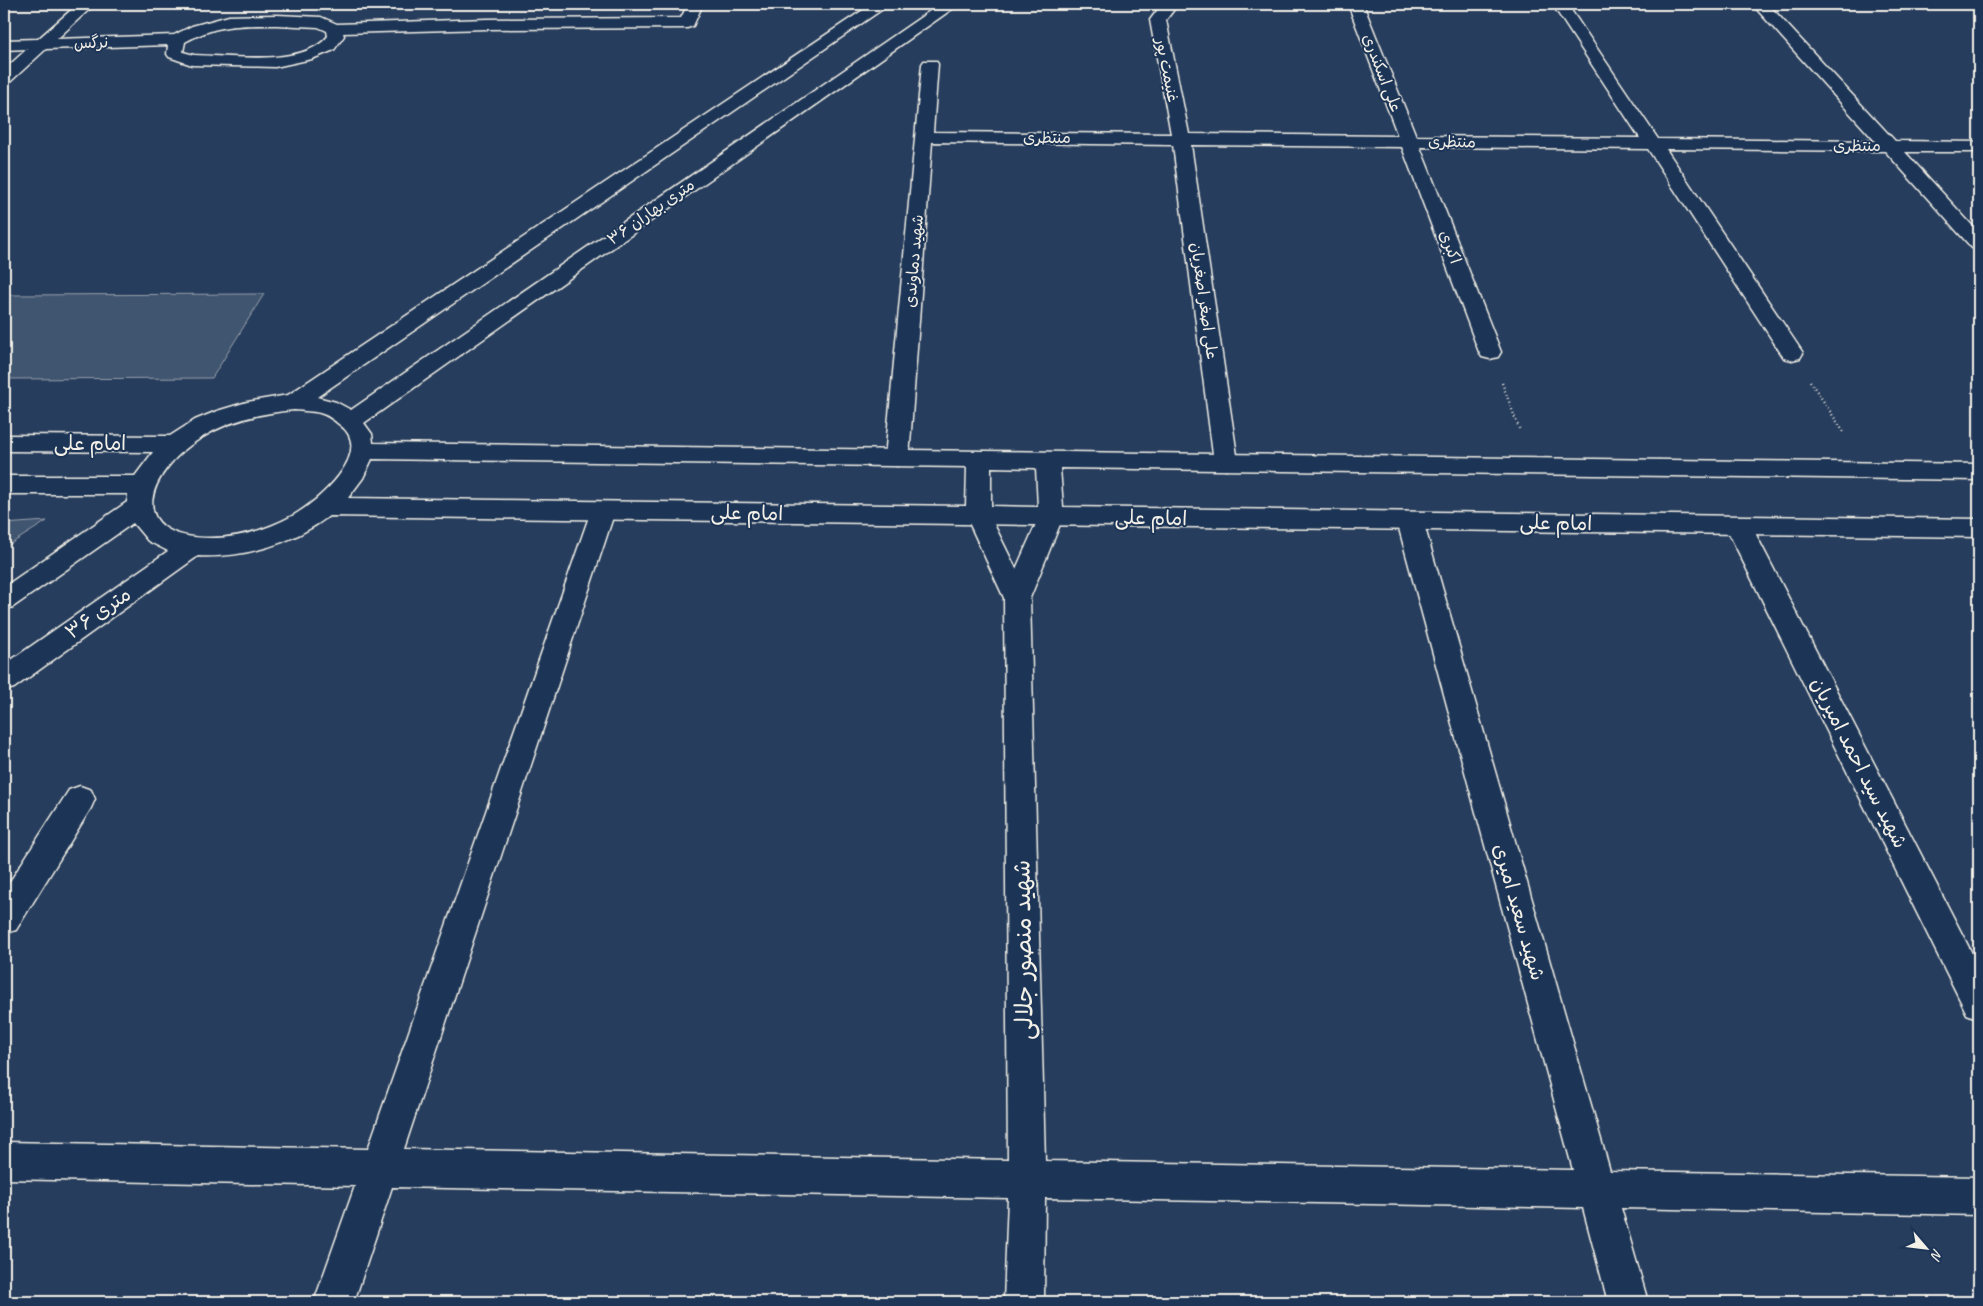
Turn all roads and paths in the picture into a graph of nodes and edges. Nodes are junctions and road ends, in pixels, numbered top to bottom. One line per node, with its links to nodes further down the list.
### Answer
1 (87, 4): 14 (street)
2 (292, 4): 10 (street)
3 (694, 4): 11 (street)
4 (882, 4): 26 (street)
5 (950, 4): 27 (street, ۳۶ متری بهاران)
6 (1170, 4): 18 (street, غنیمت پور)
7 (1356, 4): 19 (street, علی اسکندری)
8 (1560, 4): 20 (street)
9 (1760, 4): 21 (street)
10 (277, 20): 11 (street); 12 (street)
11 (334, 29): 12 (street)
12 (178, 40): 14 (street, نرگس)
13 (4, 45): 14 (street, نرگس)
14 (41, 45): 16 (street)
15 (930, 64): 17 (street, شهید دماوندی)
16 (4, 78)
17 (924, 137): 18 (street, منتظری); 31 (street, شهید دماوندی)
18 (1181, 140): 19 (street, منتظری); 34 (street, علی اصغر اصغریان)
19 (1409, 142): 20 (street, منتظری); 24 (street, اکبری)
20 (1652, 144): 21 (street, منتظری); 25 (street)
21 (1890, 146): 22 (street, منتظری); 23 (street)
22 (1979, 147)
23 (1979, 244)
24 (1490, 352): 35 (path)
25 (1792, 354): 36 (path)
26 (294, 402): 27 (street); 29 (street)
27 (352, 421): 30 (street)
28 (4, 443): 29 (street, امام علی)
29 (176, 444): 39 (street)
30 (363, 451): 31 (street); 40 (street)
31 (896, 458): 32 (street)
32 (979, 459): 33 (street); 42 (street)
33 (1048, 460): 34 (street); 43 (street)
34 (1226, 462): 35 (street)
35 (1533, 466): 36 (street)
36 (1869, 470): 37 (street)
37 (1979, 472)
38 (4, 485): 39 (street, امام علی)
39 (140, 496): 47 (street); 49 (street)
40 (324, 507): 41 (street, امام علی); 47 (street)
41 (603, 511): 42 (street, امام علی); 55 (street)
42 (978, 516): 43 (street, امام علی); 48 (street, شهید منصور جلالی)
43 (1051, 517): 44 (street, امام علی); 48 (street, شهید منصور جلالی)
44 (1410, 521): 45 (street, امام علی); 57 (street, شهید سعید امیری)
45 (1738, 525): 46 (street, امام علی); 53 (street, شهید سید احمد امیریان)
46 (1979, 528)
47 (192, 547): 50 (street, ۳۶ متری)
48 (1017, 598): 56 (street, شهید منصور جلالی)
49 (4, 600)
50 (4, 680)
51 (80, 799): 52 (street)
52 (4, 919)
53 (1979, 1002)
54 (4, 1161): 55 (street)
55 (380, 1168): 56 (street); 59 (street)
56 (1027, 1179): 57 (street); 60 (street, شهید منصور جلالی)
57 (1597, 1189): 58 (street); 61 (street, شهید سعید امیری)
58 (1979, 1196)
59 (334, 1302)
60 (1024, 1302)
61 (1628, 1302)

